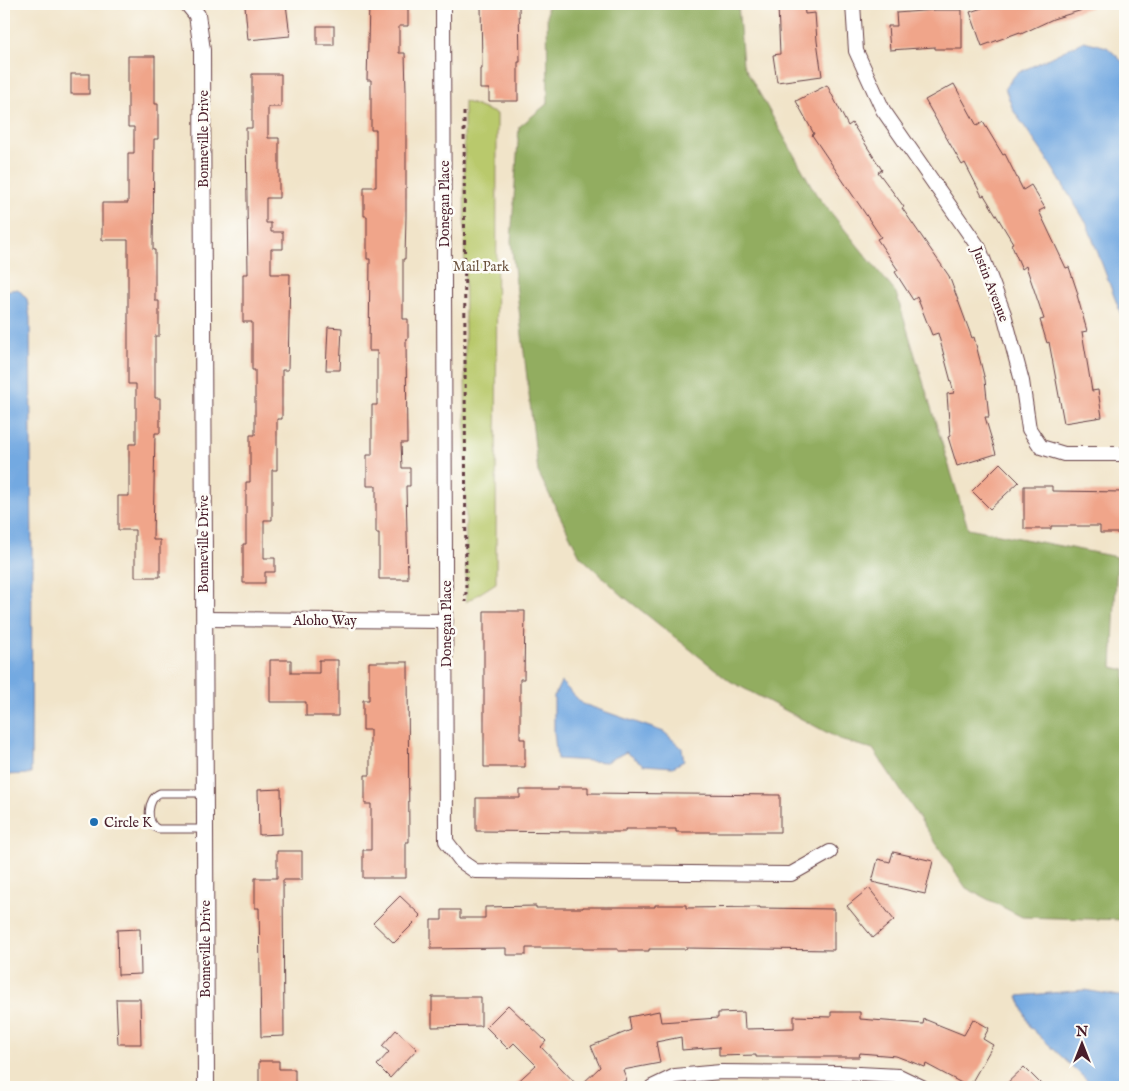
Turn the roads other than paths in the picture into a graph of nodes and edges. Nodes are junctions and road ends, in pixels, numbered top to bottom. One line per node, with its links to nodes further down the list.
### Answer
1 (188, 4): 5 (street, Bonneville Drive)
2 (443, 4): 6 (street, Donegan Place)
3 (853, 4): 4 (street, Justin Avenue)
4 (1125, 454)
5 (204, 619): 6 (street, Aloho Way); 7 (street, Bonneville Drive)
6 (446, 621): 9 (street, Donegan Place)
7 (204, 793): 8 (street, Bonneville Drive); 8 (lane)
8 (205, 829): 10 (street, Bonneville Drive)
9 (830, 852)
10 (206, 1087)
11 (652, 1087): 12 (street)
12 (922, 1087)

